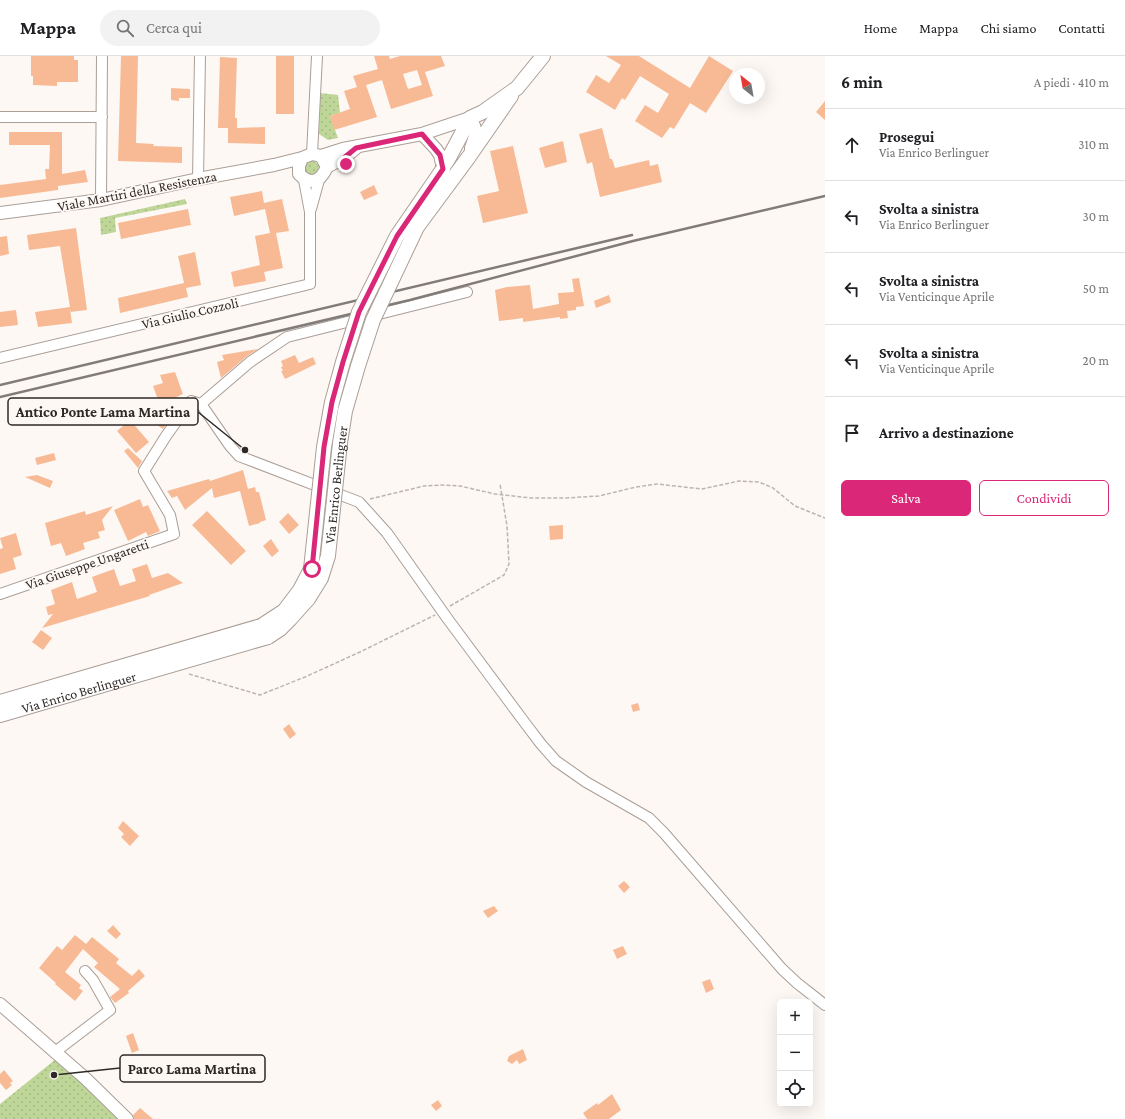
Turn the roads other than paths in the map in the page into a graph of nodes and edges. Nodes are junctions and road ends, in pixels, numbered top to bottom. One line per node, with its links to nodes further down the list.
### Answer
1 (102, 56): 7 (street)
2 (200, 56): 17 (street)
3 (317, 56): 11 (street)
4 (543, 56): 5 (main road)
5 (517, 88): 8 (main road); 12 (main road, Via Enrico Berlinguer)
6 (0, 117): 7 (street)
7 (102, 117): 19 (street)
8 (470, 118): 9 (street, Viale Martiri della Resistenza); 12 (street, Via Enrico Berlinguer); 15 (main road, Via Enrico Berlinguer)
9 (422, 134): 10 (street, Viale Martiri della Resistenza); 15 (street)
10 (356, 148): 11 (street, Viale Martiri della Resistenza); 14 (street)
11 (312, 156): 13 (street, Viale Martiri della Resistenza); 14 (street); 16 (street)
12 (468, 158): 26 (main road, Via Enrico Berlinguer, bridge)
13 (274, 165): 16 (street); 17 (street, Viale Martiri della Resistenza)
14 (327, 167): 18 (street)
15 (443, 169): 26 (main road, Via Enrico Berlinguer, bridge)
16 (302, 177): 18 (street); 20 (street, Via Giulio Cozzoli)
17 (198, 179): 19 (street, Viale Martiri della Resistenza)
18 (319, 180): 20 (street, Via Giulio Cozzoli)
19 (101, 200): 21 (street, Viale Martiri della Resistenza)
20 (310, 212): 23 (street, Via Giulio Cozzoli)
21 (0, 213)
22 (466, 292): 24 (street)
23 (0, 358)
24 (202, 404): 25 (street, Via Giuseppe Ungaretti); 31 (street)
25 (0, 594)
26 (265, 631): 27 (main road, Via Enrico Berlinguer); 28 (main road, Via Enrico Berlinguer)
27 (0, 702)
28 (0, 715)
29 (85, 971): 32 (street)
30 (0, 1004): 32 (street)
31 (825, 1005)
32 (55, 1052): 33 (street)
33 (127, 1119)

